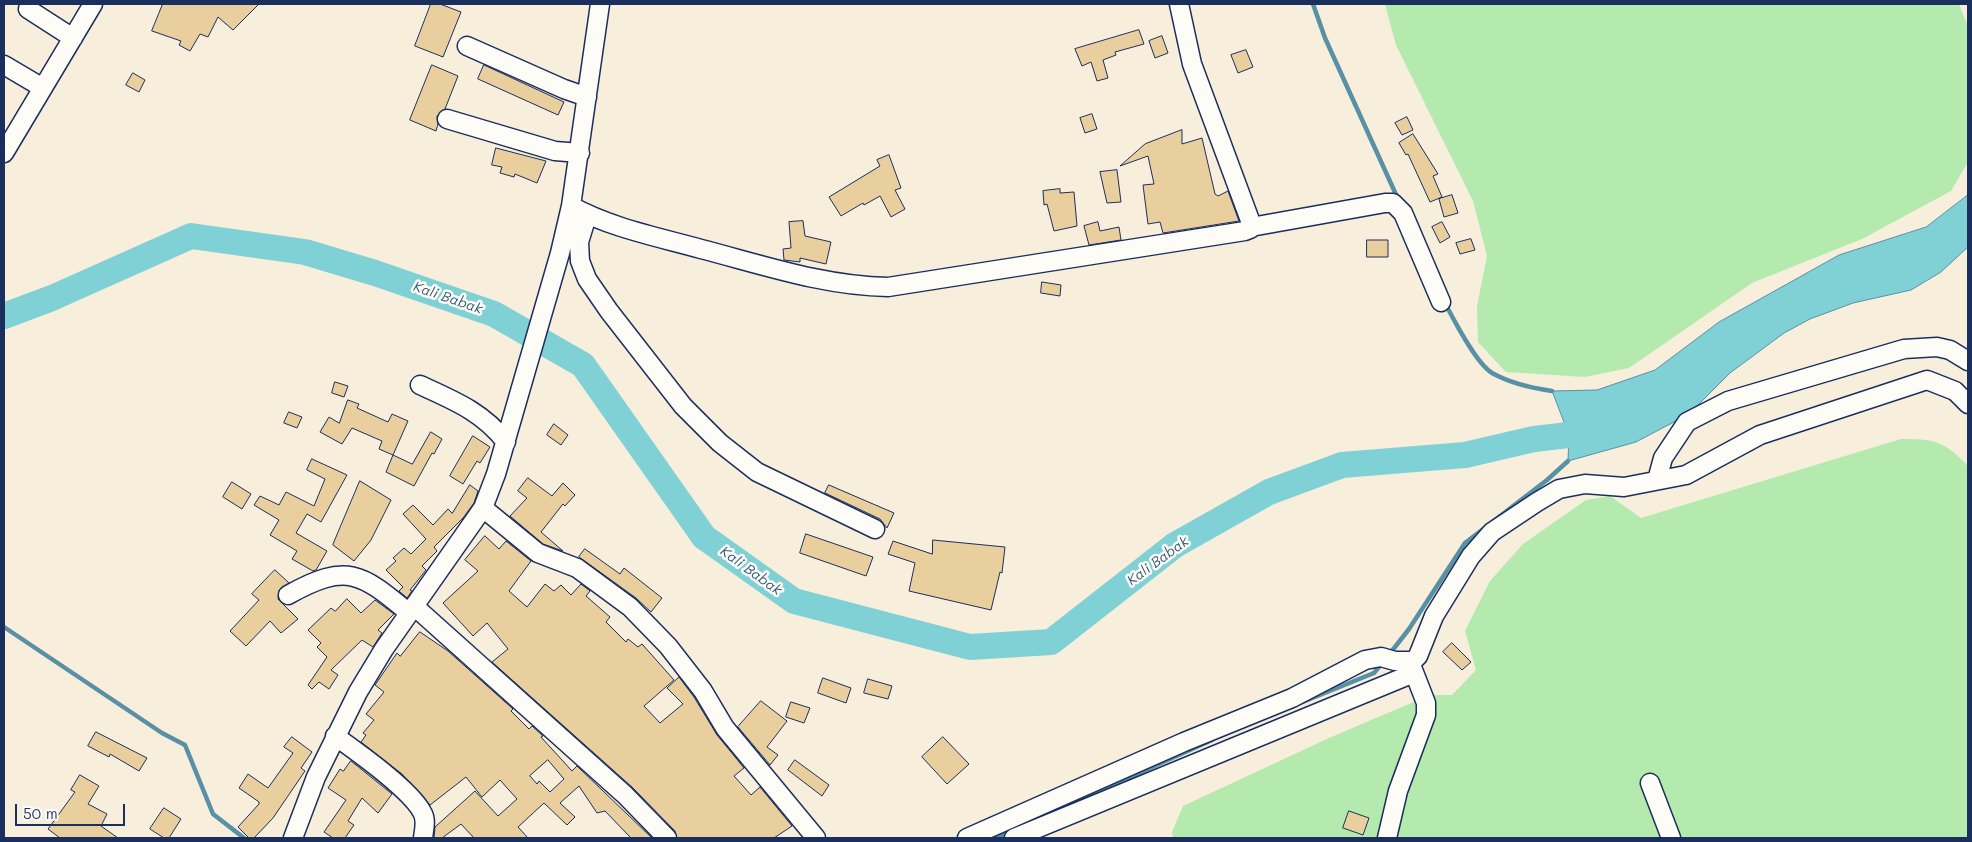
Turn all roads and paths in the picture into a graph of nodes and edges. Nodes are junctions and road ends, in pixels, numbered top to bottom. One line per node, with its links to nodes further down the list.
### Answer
1 (93, 4): 5 (street)
2 (600, 4): 9 (street)
3 (1179, 4): 16 (street)
4 (28, 9): 5 (street)
5 (73, 38): 8 (street)
6 (467, 46): 9 (street)
7 (4, 65): 8 (street)
8 (43, 88): 11 (street)
9 (587, 97): 12 (street)
10 (447, 119): 12 (street)
11 (8, 135): 13 (street)
12 (580, 153): 14 (street)
13 (4, 154)
14 (571, 206): 15 (street); 21 (street)
15 (587, 216): 16 (street); 24 (street)
16 (1251, 227): 17 (street)
17 (1441, 302)
18 (1968, 361): 22 (street)
19 (420, 385): 21 (street)
20 (1968, 404): 22 (street)
21 (506, 442): 23 (street)
22 (1657, 480): 27 (street)
23 (483, 508): 26 (street); 34 (street)
24 (875, 529)
25 (288, 596): 26 (street)
26 (412, 609): 28 (street); 33 (street)
27 (1400, 663): 30 (street); 30 (street); 37 (street)
28 (335, 736): 31 (street); 32 (street)
29 (1650, 783): 38 (street)
30 (1068, 804): 35 (street); 36 (street)
31 (293, 838)
32 (423, 838)
33 (666, 838)
34 (816, 838)
35 (967, 838)
36 (1014, 838)
37 (1387, 838)
38 (1671, 838)

